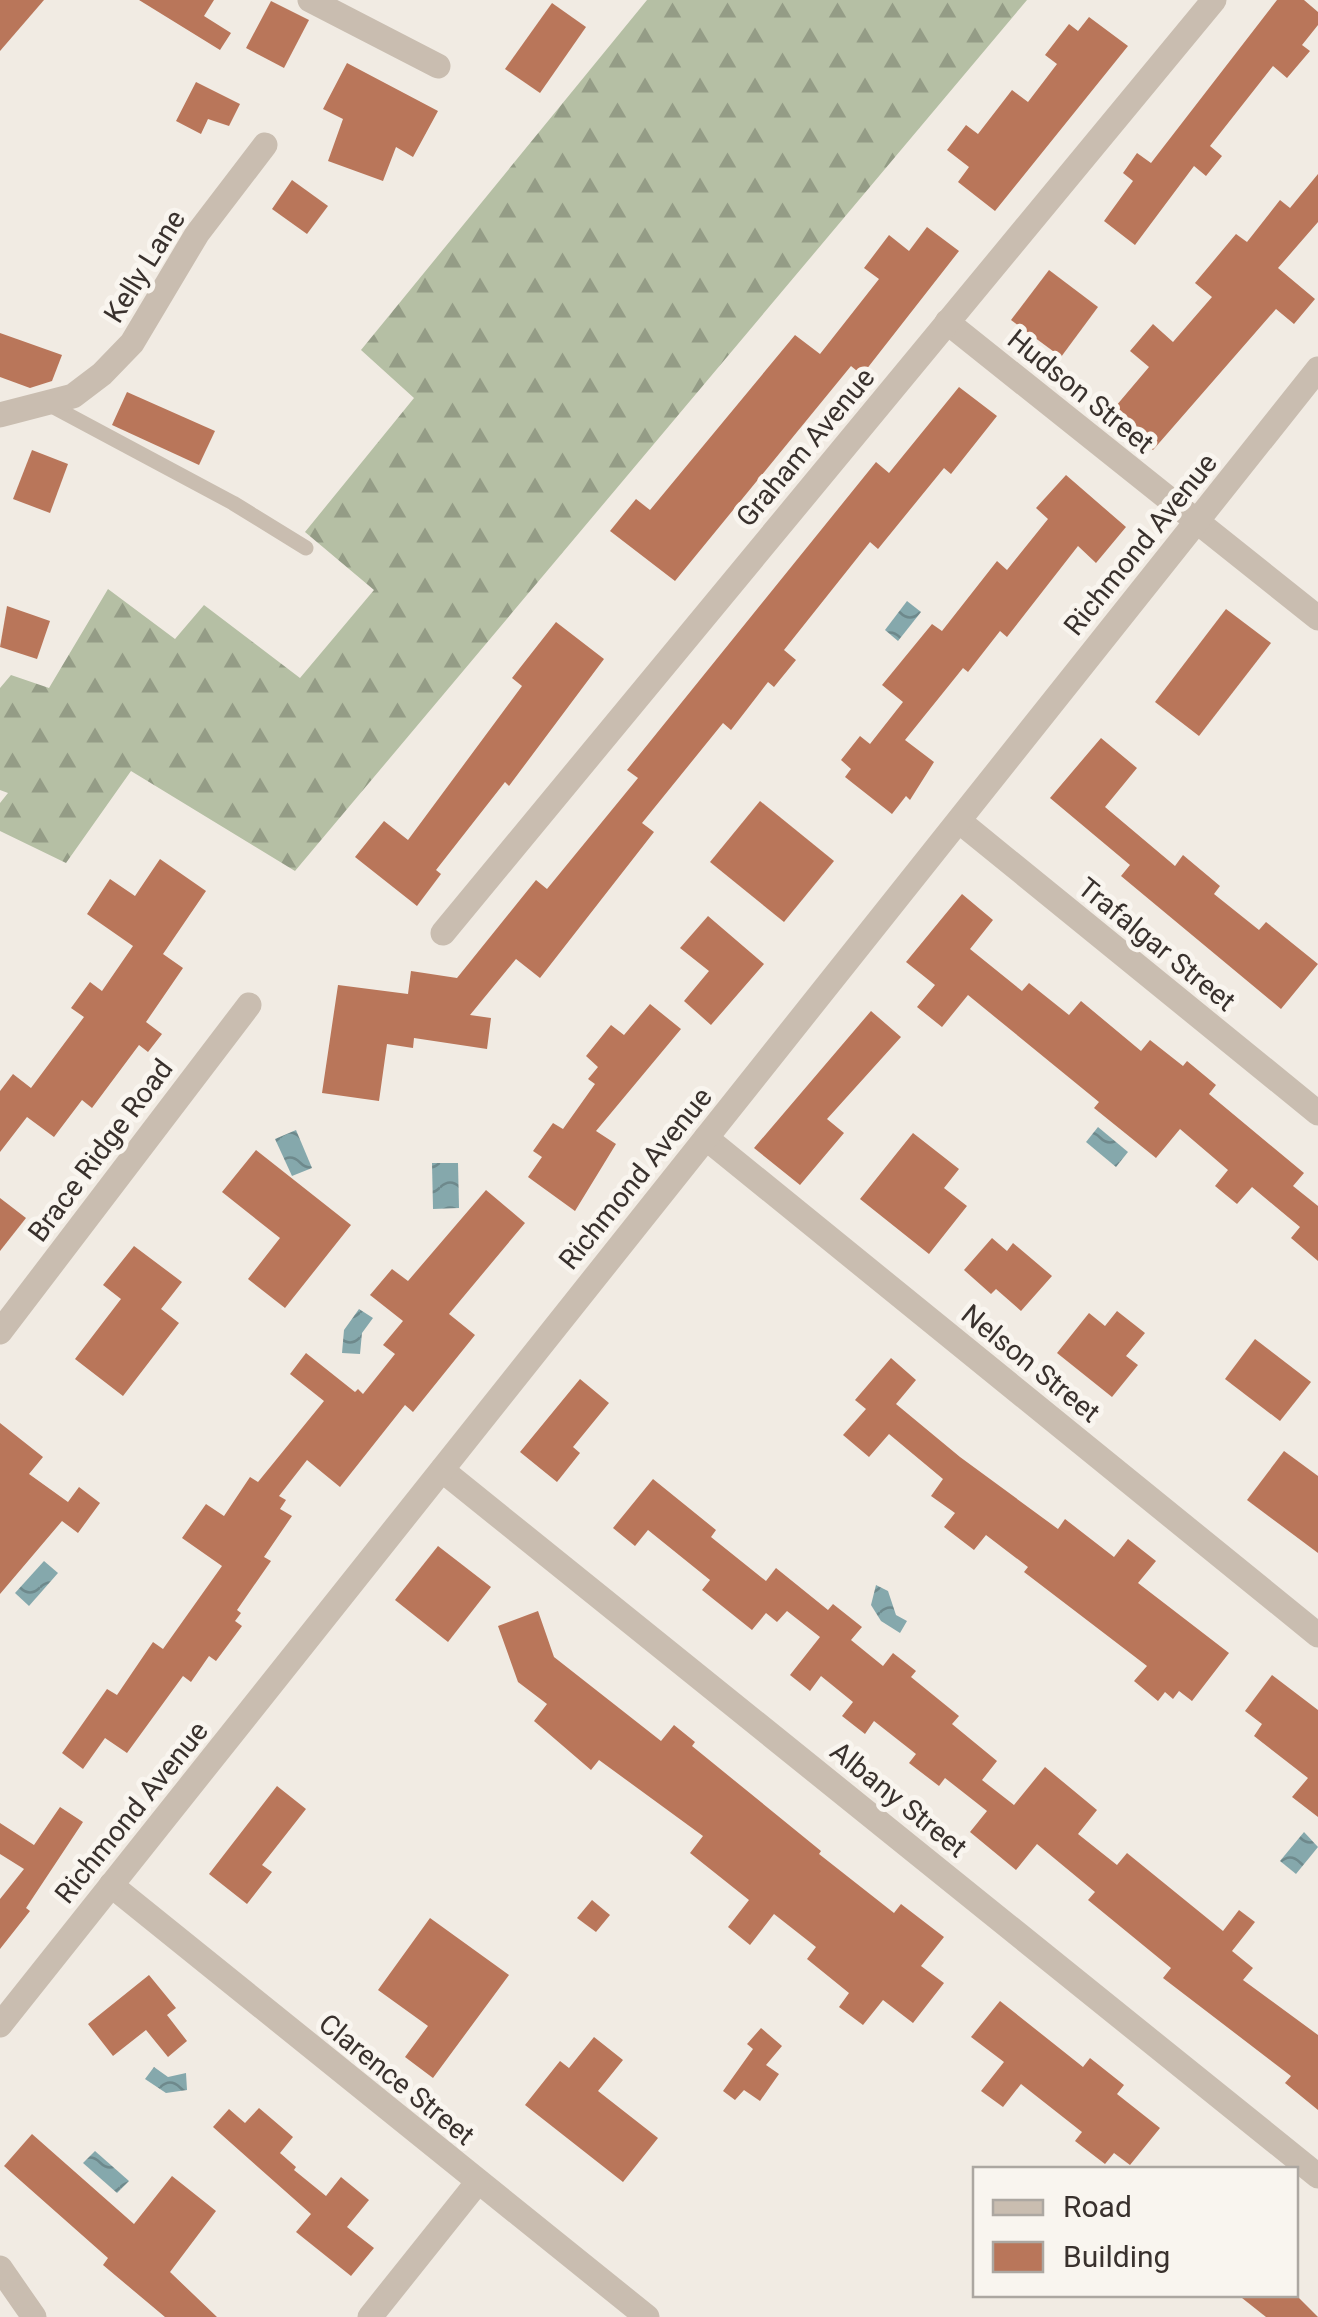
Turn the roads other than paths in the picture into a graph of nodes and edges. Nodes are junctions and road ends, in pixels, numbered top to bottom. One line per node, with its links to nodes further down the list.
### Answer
1 (310, 0): 3 (street)
2 (1214, 0): 5 (street, Graham Avenue)
3 (438, 66)
4 (265, 145): 7 (street, Kelly Lane)
5 (947, 322): 9 (street, Hudson Street); 13 (street, Graham Avenue)
6 (1318, 369): 9 (street, Richmond Avenue)
7 (44, 402): 8 (street, Kelly Lane); 10 (lane)
8 (0, 415)
9 (1197, 521): 11 (street, Hudson Street); 12 (street, Richmond Avenue)
10 (306, 548)
11 (1318, 618)
12 (959, 820): 15 (street, Trafalgar Street); 16 (street, Richmond Avenue)
13 (443, 933)
14 (249, 1004): 17 (street, Brace Ridge Road)
15 (1318, 1113)
16 (706, 1138): 18 (street, Richmond Avenue); 19 (street, Nelson Street)
17 (0, 1332)
18 (442, 1470): 20 (street, Richmond Avenue); 22 (street, Albany Street)
19 (1318, 1636)
20 (111, 1884): 21 (street, Richmond Avenue); 23 (street, Clarence Street)
21 (0, 2024)
22 (1318, 2176)
23 (476, 2183): 26 (street); 27 (street, Clarence Street)
24 (0, 2268): 25 (street)
25 (34, 2317)
26 (370, 2317)
27 (647, 2317)

